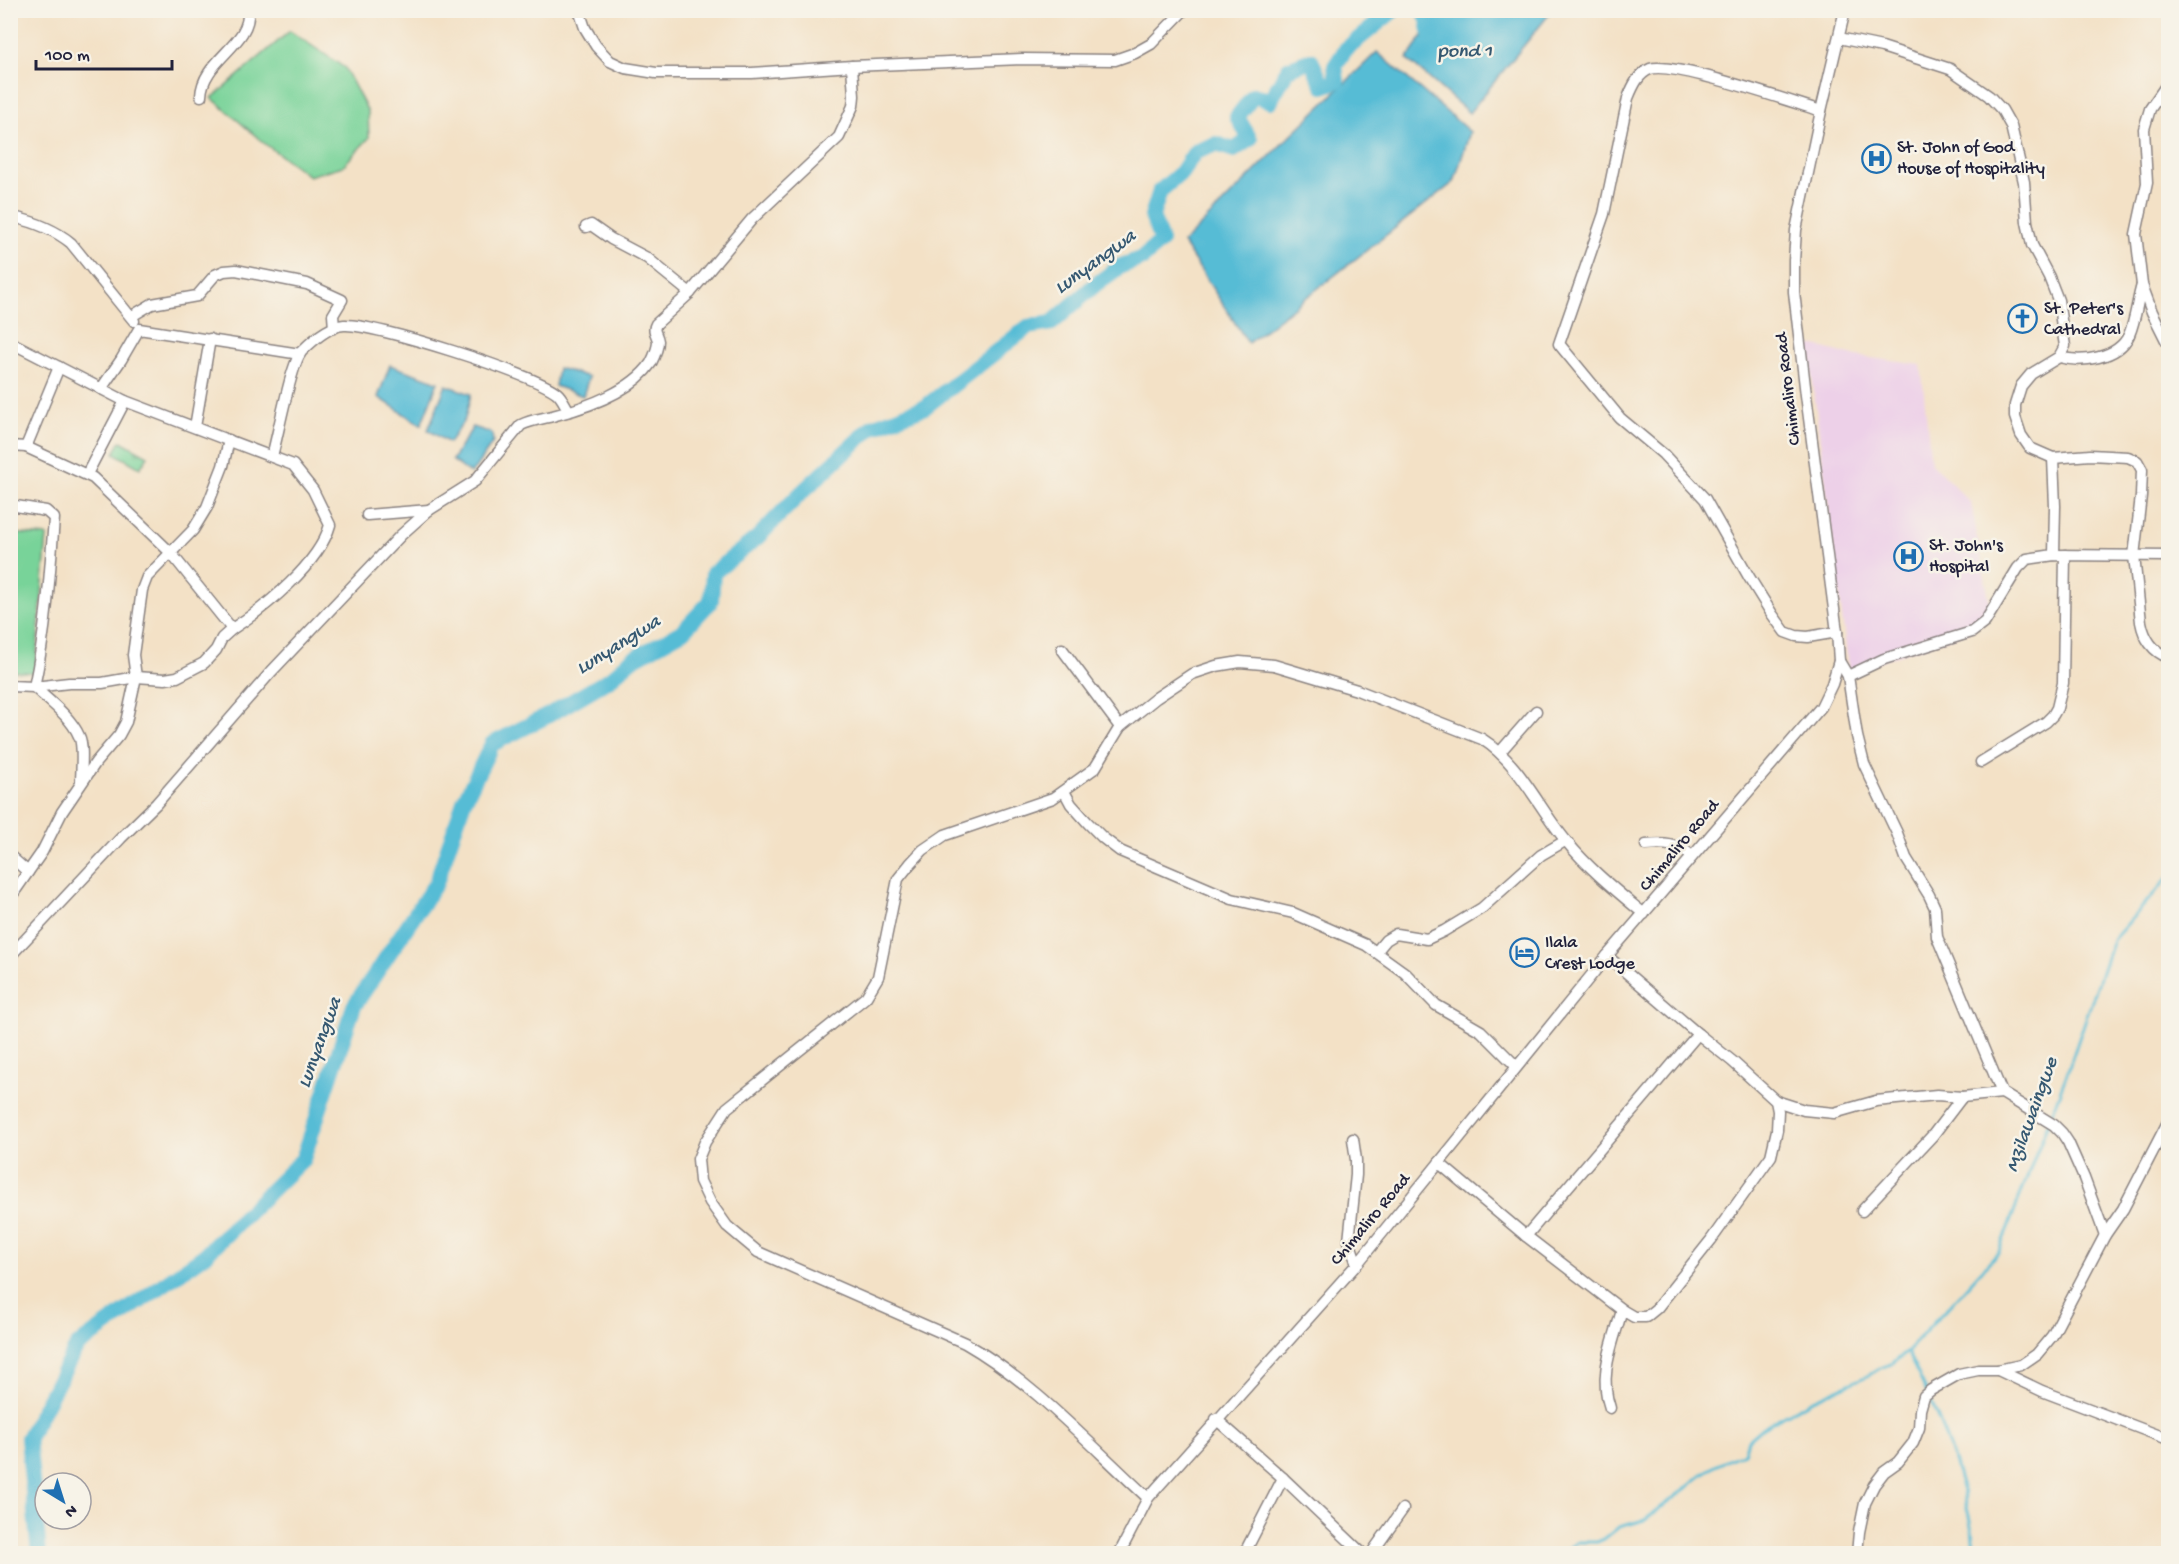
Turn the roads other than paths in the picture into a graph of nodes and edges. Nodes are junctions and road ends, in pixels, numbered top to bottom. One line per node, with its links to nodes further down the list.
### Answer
1 (248, 10): 8 (street)
2 (579, 10): 6 (street)
3 (1184, 10): 6 (street)
4 (1845, 10): 5 (street, Chimaliro Road)
5 (1839, 38): 9 (street, Chimaliro Road); 21 (street)
6 (852, 66): 13 (street)
7 (2169, 83): 12 (street)
8 (201, 96)
9 (1821, 111): 41 (street, Chimaliro Road); 41 (street)
10 (13, 217): 14 (street)
11 (586, 226): 13 (street)
12 (2142, 285): 19 (street); 21 (street)
13 (690, 293): 25 (street)
14 (132, 316): 15 (street); 16 (street)
15 (334, 328): 20 (street); 25 (street)
16 (139, 329): 17 (street); 23 (street)
17 (210, 339): 20 (street); 26 (street)
18 (10, 342): 22 (street)
19 (2169, 344)
20 (300, 354): 30 (street)
21 (2059, 357): 31 (street)
22 (59, 367): 23 (street); 29 (street)
23 (101, 389): 24 (street)
24 (126, 401): 26 (street); 32 (street)
25 (569, 411): 34 (street)
26 (195, 427): 27 (street)
27 (229, 440): 30 (street); 36 (street)
28 (10, 446): 29 (street)
29 (26, 447): 32 (street)
30 (272, 456): 40 (street)
31 (2053, 458): 37 (street); 38 (street)
32 (87, 474): 36 (street)
33 (10, 505): 48 (street)
34 (429, 510): 35 (street); 63 (street)
35 (368, 515)
36 (170, 552): 40 (street); 46 (street)
37 (2060, 555): 38 (street); 45 (street); 52 (street)
38 (2134, 556): 39 (street); 43 (street)
39 (2169, 556)
40 (232, 629): 46 (street)
41 (1837, 632): 44 (street, Chimaliro Road)
42 (1062, 649): 50 (street)
43 (2169, 657)
44 (1839, 661): 45 (street); 58 (street, Chimaliro Road)
45 (1848, 676): 67 (street)
46 (136, 677): 48 (street); 53 (street)
47 (10, 686): 48 (street)
48 (34, 687): 53 (street)
49 (1536, 711): 51 (street)
50 (1120, 727): 51 (street); 54 (street)
51 (1500, 752): 55 (street)
52 (1981, 762)
53 (81, 783): 59 (street)
54 (1064, 791): 62 (street); 83 (street)
55 (1565, 840): 61 (street); 62 (street)
56 (1647, 845): 58 (street)
57 (10, 856): 59 (street)
58 (1692, 856): 61 (street, Chimaliro Road)
59 (28, 872): 60 (street)
60 (10, 898)
61 (1644, 914): 64 (street, Chimaliro Road)
62 (1376, 952): 66 (street)
63 (10, 956)
64 (1607, 956): 65 (street); 66 (street, Chimaliro Road)
65 (1698, 1034): 69 (street); 75 (street)
66 (1516, 1066): 72 (street, Chimaliro Road)
67 (2002, 1093): 68 (street); 74 (street)
68 (1962, 1097): 69 (street); 73 (street)
69 (1776, 1101): 77 (street)
70 (2169, 1122): 74 (street)
71 (1353, 1139): 76 (street)
72 (1439, 1163): 75 (street); 76 (street, Chimaliro Road)
73 (1862, 1211)
74 (2105, 1234): 78 (street)
75 (1526, 1236): 77 (street)
76 (1357, 1264): 80 (street, Chimaliro Road)
77 (1622, 1310): 79 (street)
78 (1998, 1370): 81 (street); 89 (street)
79 (1610, 1408)
80 (1216, 1419): 82 (street); 83 (street, Chimaliro Road)
81 (2169, 1439)
82 (1284, 1478): 86 (street); 87 (street)
83 (1148, 1497): 85 (street, Chimaliro Road)
84 (1403, 1509): 88 (street)
85 (1119, 1554)
86 (1244, 1554)
87 (1363, 1554)
88 (1371, 1554)
89 (1857, 1554)

